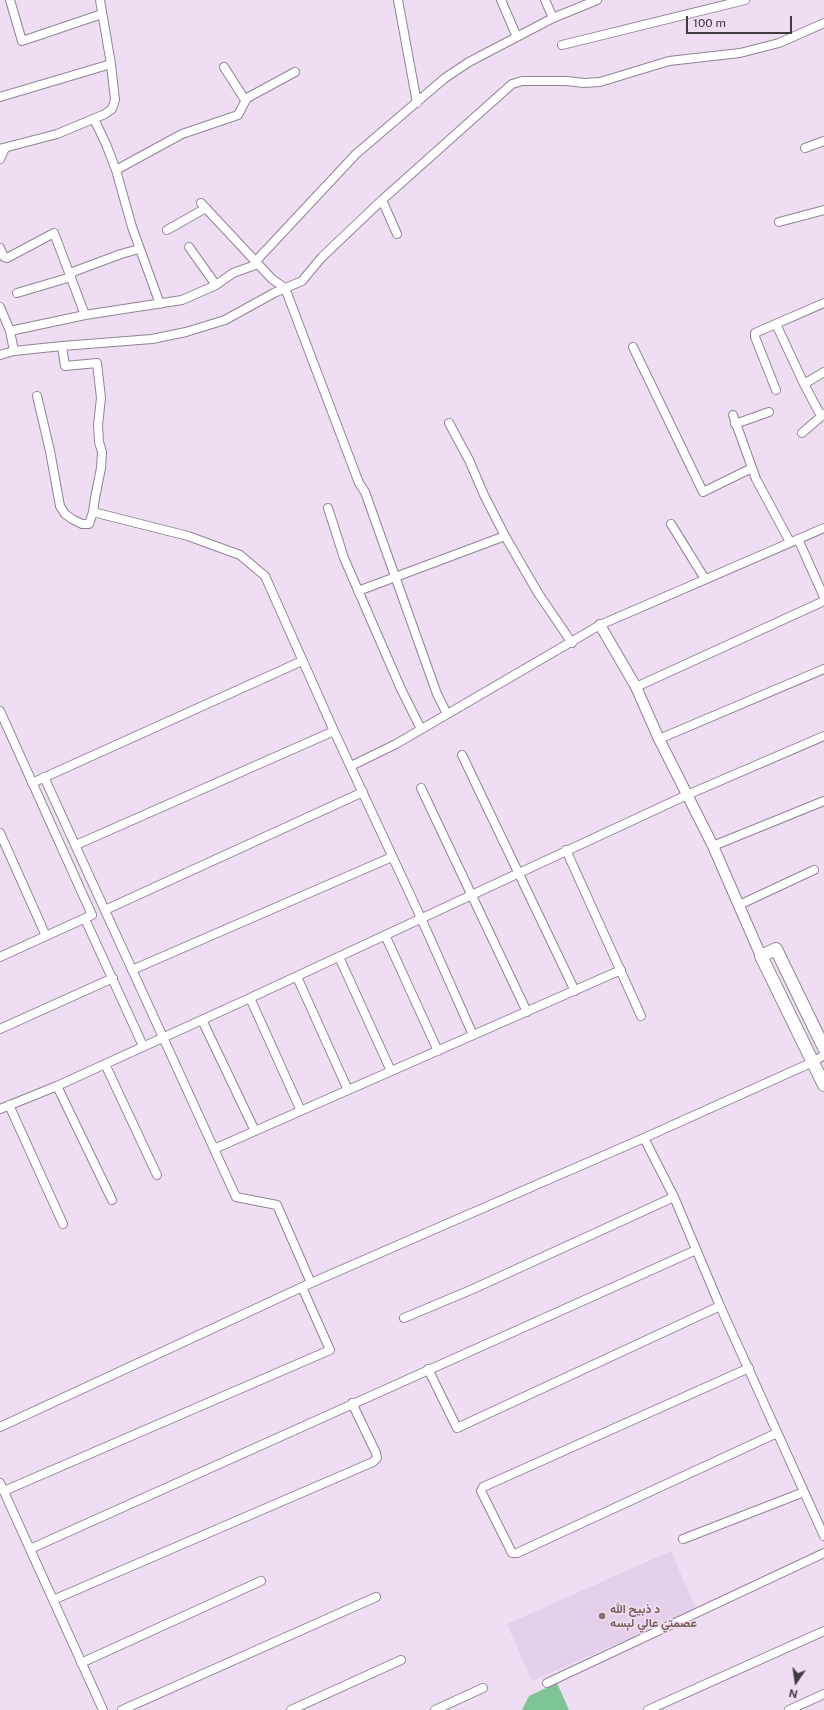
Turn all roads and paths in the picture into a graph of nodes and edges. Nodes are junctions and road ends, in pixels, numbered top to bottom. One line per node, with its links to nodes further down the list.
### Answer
1 (10, 0): 8 (street)
2 (100, 0): 8 (street)
3 (398, 0): 18 (street)
4 (501, 0): 11 (street)
5 (545, 0): 9 (street)
6 (597, 0): 9 (street)
7 (744, 0): 12 (street)
8 (102, 14): 13 (street)
9 (553, 18): 11 (street)
10 (824, 23): 25 (street)
11 (517, 37): 18 (street)
12 (562, 45)
13 (111, 64): 16 (street); 19 (street)
14 (224, 67): 17 (street)
15 (295, 72): 17 (street)
16 (0, 97)
17 (245, 100): 24 (street)
18 (417, 102): 33 (street)
19 (94, 119): 22 (street); 24 (street)
20 (824, 141): 21 (street)
21 (805, 148)
22 (2, 149): 23 (street)
23 (0, 159)
24 (116, 170): 32 (street)
25 (382, 200): 29 (street); 36 (street)
26 (824, 210): 27 (street)
27 (779, 222)
28 (167, 230): 33 (street)
29 (397, 234)
30 (189, 247): 35 (street)
31 (0, 248): 34 (street)
32 (140, 249): 34 (street); 39 (street)
33 (256, 263): 35 (street); 36 (street)
34 (70, 275): 37 (street); 41 (street)
35 (216, 285): 39 (street)
36 (285, 288): 44 (street); 65 (street)
37 (17, 292)
38 (824, 302): 42 (street)
39 (160, 304): 41 (street)
40 (0, 307): 43 (street)
41 (85, 315): 43 (street)
42 (776, 324): 49 (street); 50 (street)
43 (10, 332): 46 (street)
44 (62, 346): 46 (street); 60 (street)
45 (633, 347): 58 (street)
46 (14, 351): 47 (street)
47 (0, 355)
48 (824, 372): 49 (street)
49 (804, 384): 54 (street)
50 (776, 390)
51 (37, 396): 60 (street)
52 (770, 412): 56 (street)
53 (733, 415): 56 (street)
54 (823, 415): 57 (street)
55 (449, 423): 63 (street)
56 (735, 424): 58 (street)
57 (802, 433)
58 (752, 468): 64 (street)
59 (328, 508): 67 (street)
60 (94, 512): 72 (street)
61 (671, 524): 66 (street)
62 (824, 528): 64 (street)
63 (505, 536): 65 (street); 71 (street)
64 (794, 540): 66 (street); 68 (street)
65 (396, 577): 67 (street); 76 (street)
66 (705, 579): 70 (street)
67 (358, 591): 77 (street)
68 (824, 597)
69 (824, 601): 74 (street)
70 (600, 625): 71 (street); 74 (street)
71 (572, 643): 76 (street)
72 (302, 661): 78 (street); 83 (street)
73 (824, 669): 80 (street)
74 (636, 687): 80 (street)
75 (0, 711): 84 (street)
76 (447, 714): 77 (street)
77 (421, 729): 82 (street)
78 (334, 731): 82 (street); 90 (street)
79 (824, 736): 87 (street)
80 (660, 739): 87 (street)
81 (462, 755): 95 (street)
82 (351, 766): 86 (street)
83 (44, 777): 84 (street); 90 (street)
84 (32, 783): 100 (street)
85 (421, 788): 96 (street)
86 (364, 792): 93 (street); 98 (street)
87 (687, 795): 91 (street); 92 (street)
88 (824, 801): 91 (street)
89 (0, 833): 102 (street)
90 (76, 845): 98 (street)
91 (713, 846): 97 (street)
92 (566, 850): 95 (street); 107 (street)
93 (392, 857): 99 (street); 106 (street)
94 (814, 870): 97 (street)
95 (519, 873): 96 (street); 110 (street)
96 (471, 895): 99 (street); 112 (street)
97 (739, 904): 103 (street)
98 (105, 910): 106 (street)
99 (421, 918): 101 (street); 116 (street)
100 (85, 919): 102 (street); 109 (street)
101 (385, 935): 105 (street); 120 (street)
102 (46, 936): 104 (street)
103 (761, 956): 119 (main road); 122 (main road)
104 (0, 957)
105 (339, 957): 108 (street); 124 (street)
106 (132, 970): 117 (street)
107 (621, 970): 110 (street); 113 (street)
108 (297, 977): 111 (street); 127 (street)
109 (112, 978): 115 (street); 118 (street)
110 (575, 991): 112 (street)
111 (250, 998): 114 (street); 130 (street)
112 (527, 1012): 116 (street)
113 (641, 1016)
114 (202, 1020): 117 (street); 131 (street)
115 (0, 1029)
116 (473, 1035): 120 (street)
117 (163, 1038): 118 (street); 133 (street)
118 (143, 1046): 123 (street)
119 (824, 1048)
120 (438, 1051): 124 (street)
121 (824, 1055): 122 (street)
122 (813, 1062): 125 (main road); 132 (street)
123 (105, 1064): 126 (street); 134 (street)
124 (391, 1071): 127 (street)
125 (824, 1085)
126 (57, 1086): 128 (street); 136 (street)
127 (348, 1090): 130 (street)
128 (9, 1105): 129 (street); 137 (street)
129 (0, 1109)
130 (301, 1111): 131 (street)
131 (255, 1131): 133 (street)
132 (644, 1138): 135 (street); 139 (street)
133 (214, 1149): 139 (street)
134 (157, 1175)
135 (674, 1197): 138 (street); 142 (street)
136 (112, 1200)
137 (63, 1224)
138 (696, 1250): 141 (street); 144 (street)
139 (311, 1283): 140 (street)
140 (302, 1287): 146 (street); 149 (street)
141 (720, 1306): 143 (street); 144 (street)
142 (404, 1318)
143 (749, 1368): 147 (street); 147 (street)
144 (428, 1370): 145 (street)
145 (352, 1403): 153 (street); 157 (street)
146 (0, 1427)
147 (777, 1433): 150 (street)
148 (0, 1483): 149 (street)
149 (4, 1490): 153 (street)
150 (804, 1492): 151 (street); 152 (street)
151 (824, 1536)
152 (683, 1538)
153 (30, 1549): 157 (street)
154 (824, 1553): 161 (street)
155 (261, 1581): 160 (street)
156 (376, 1598): 165 (street)
157 (53, 1600): 160 (street)
158 (824, 1631): 168 (street)
159 (401, 1660): 166 (street)
160 (81, 1663): 164 (street)
161 (547, 1683)
162 (483, 1688): 167 (street)
163 (824, 1694): 169 (street)
164 (103, 1710)
165 (122, 1710)
166 (291, 1710)
167 (435, 1710)
168 (648, 1710)
169 (788, 1710)

